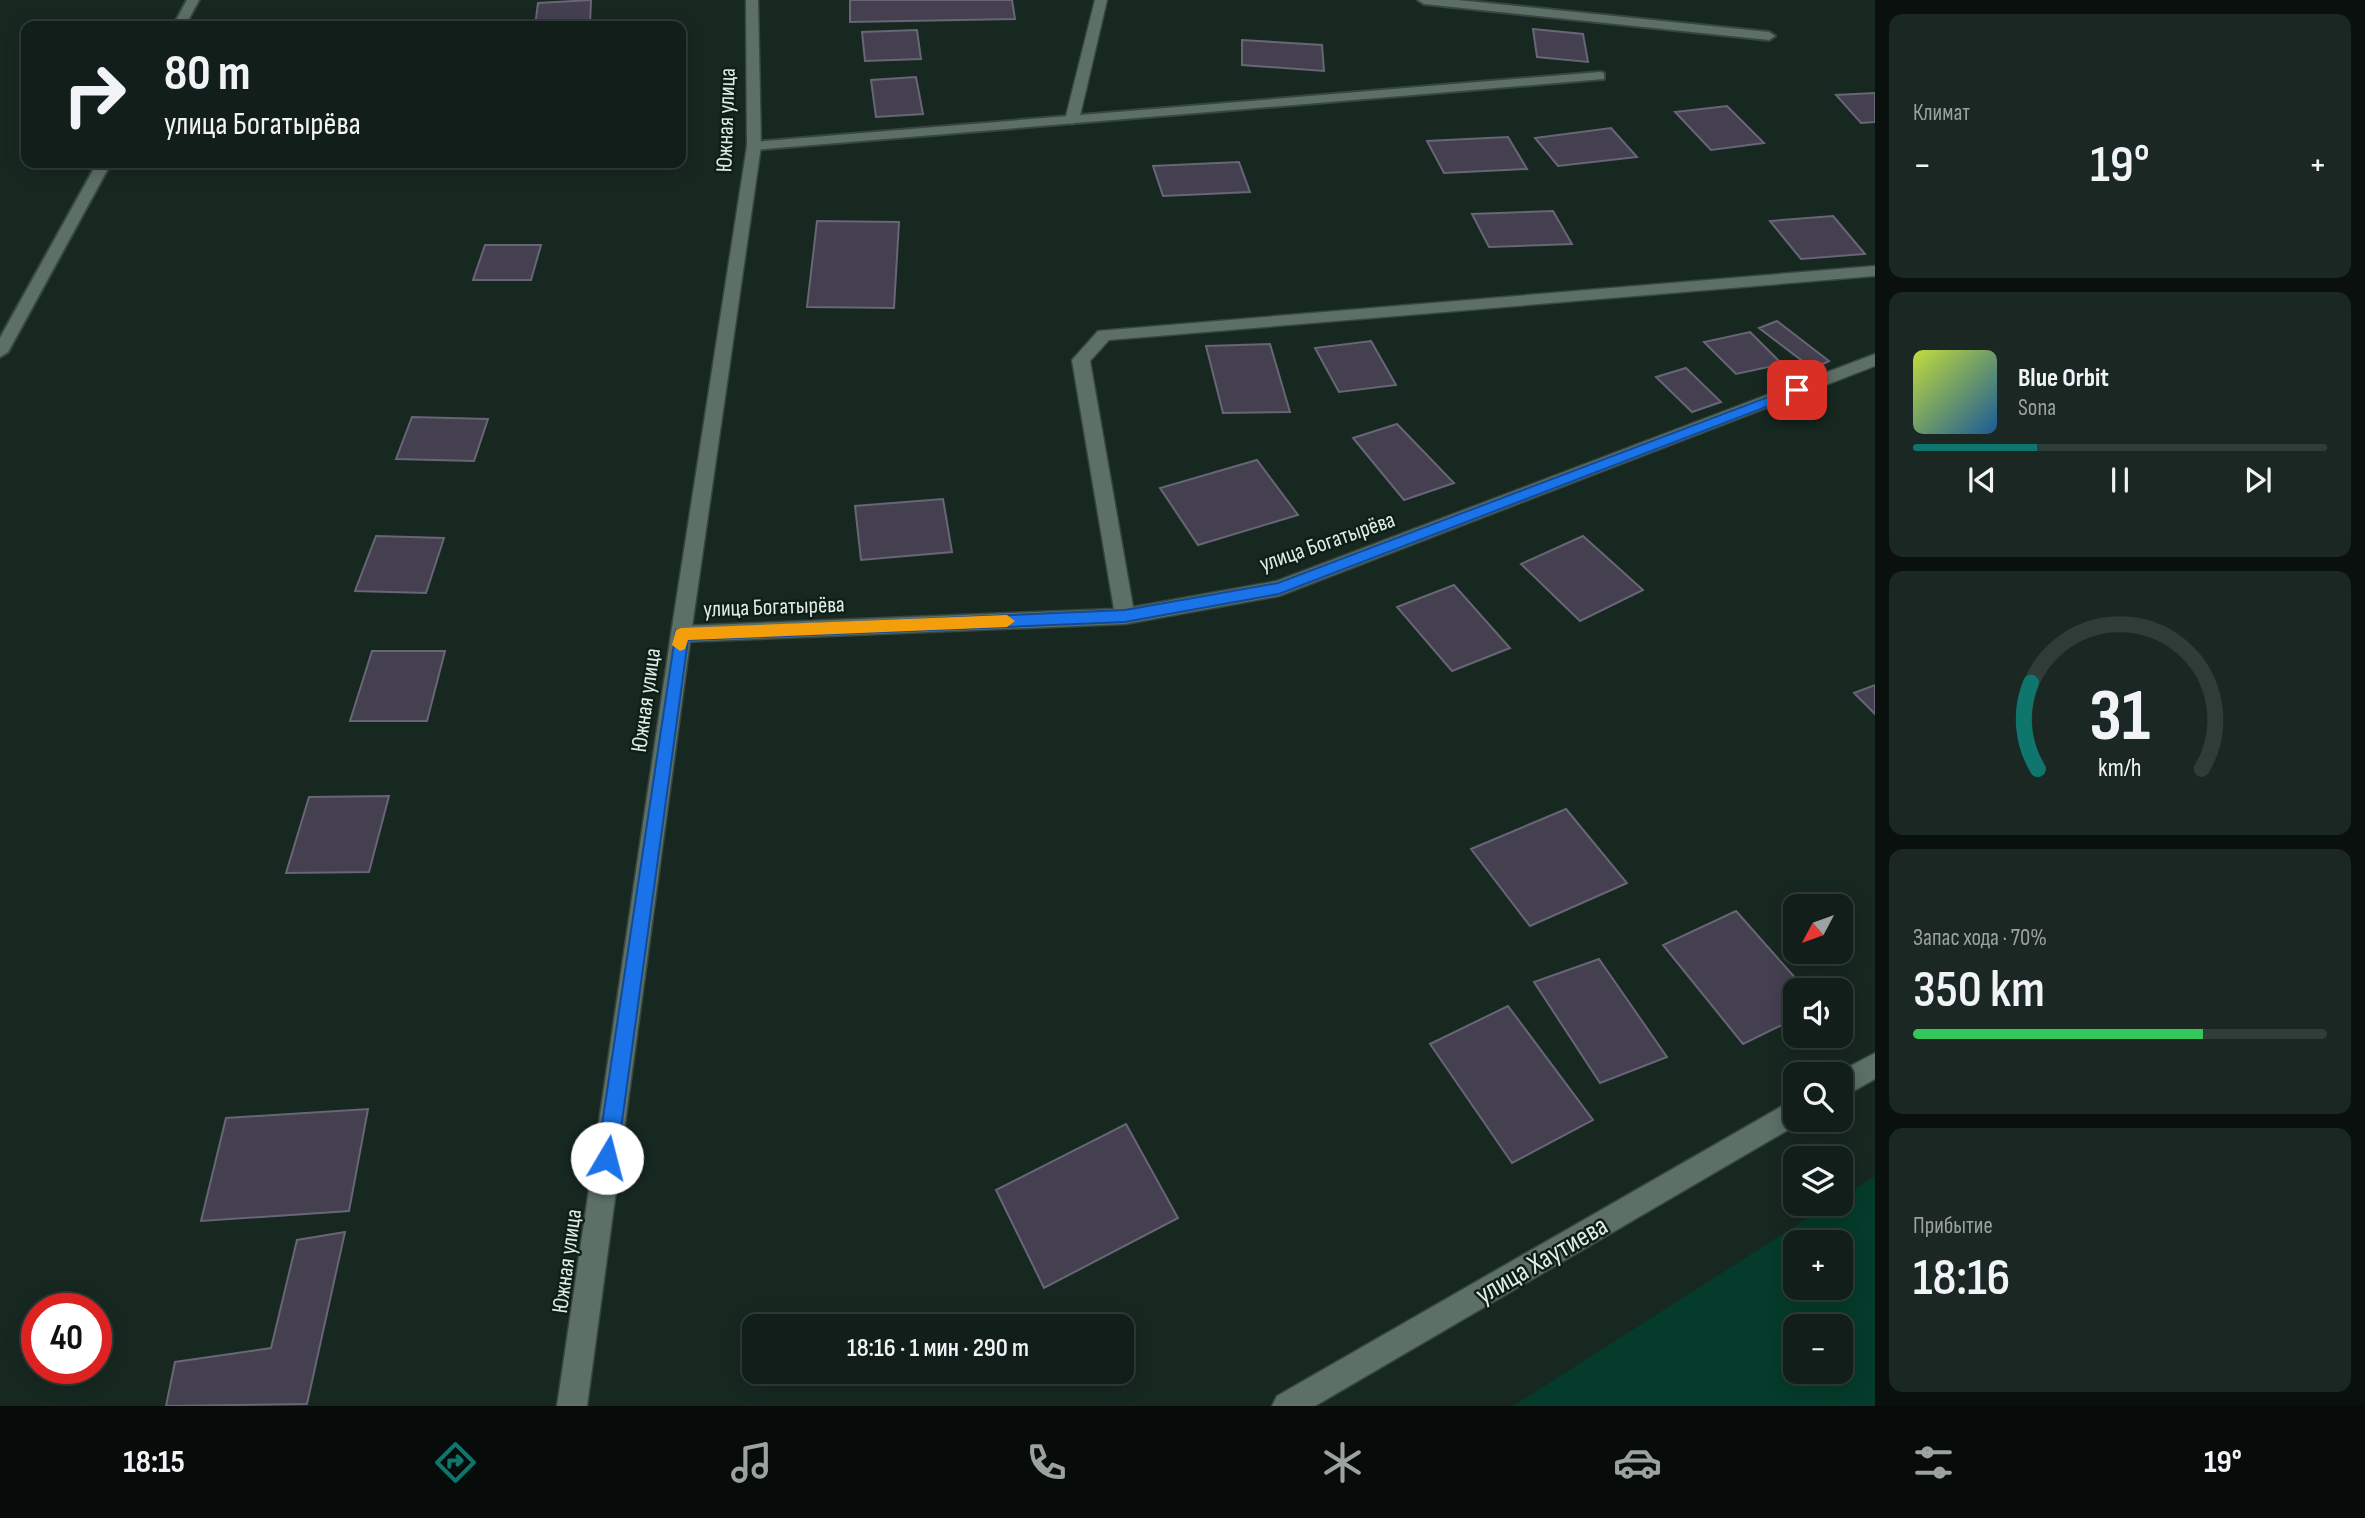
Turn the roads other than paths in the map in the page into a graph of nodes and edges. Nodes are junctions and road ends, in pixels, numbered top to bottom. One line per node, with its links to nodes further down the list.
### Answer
1 (193, 0): 5 (lane)
2 (752, 0): 9 (street, Южная улица)
3 (1101, 0): 8 (street)
4 (1424, 0): 6 (lane)
5 (182, 21)
6 (1769, 36)
7 (1600, 76): 8 (lane)
8 (1072, 120): 9 (lane)
9 (754, 146): 15 (street, Южная улица)
10 (101, 168): 12 (lane)
11 (1875, 271): 14 (street)
12 (0, 352)
13 (1875, 360): 14 (street, улица Богатырёва)
14 (1125, 616): 15 (street, улица Богатырёва)
15 (681, 634): 19 (street, Южная улица)
16 (1875, 1065): 17 (street)
17 (1853, 1078)
18 (1783, 1119): 20 (street, улица Хаутиева)
19 (572, 1406)
20 (1287, 1406)

